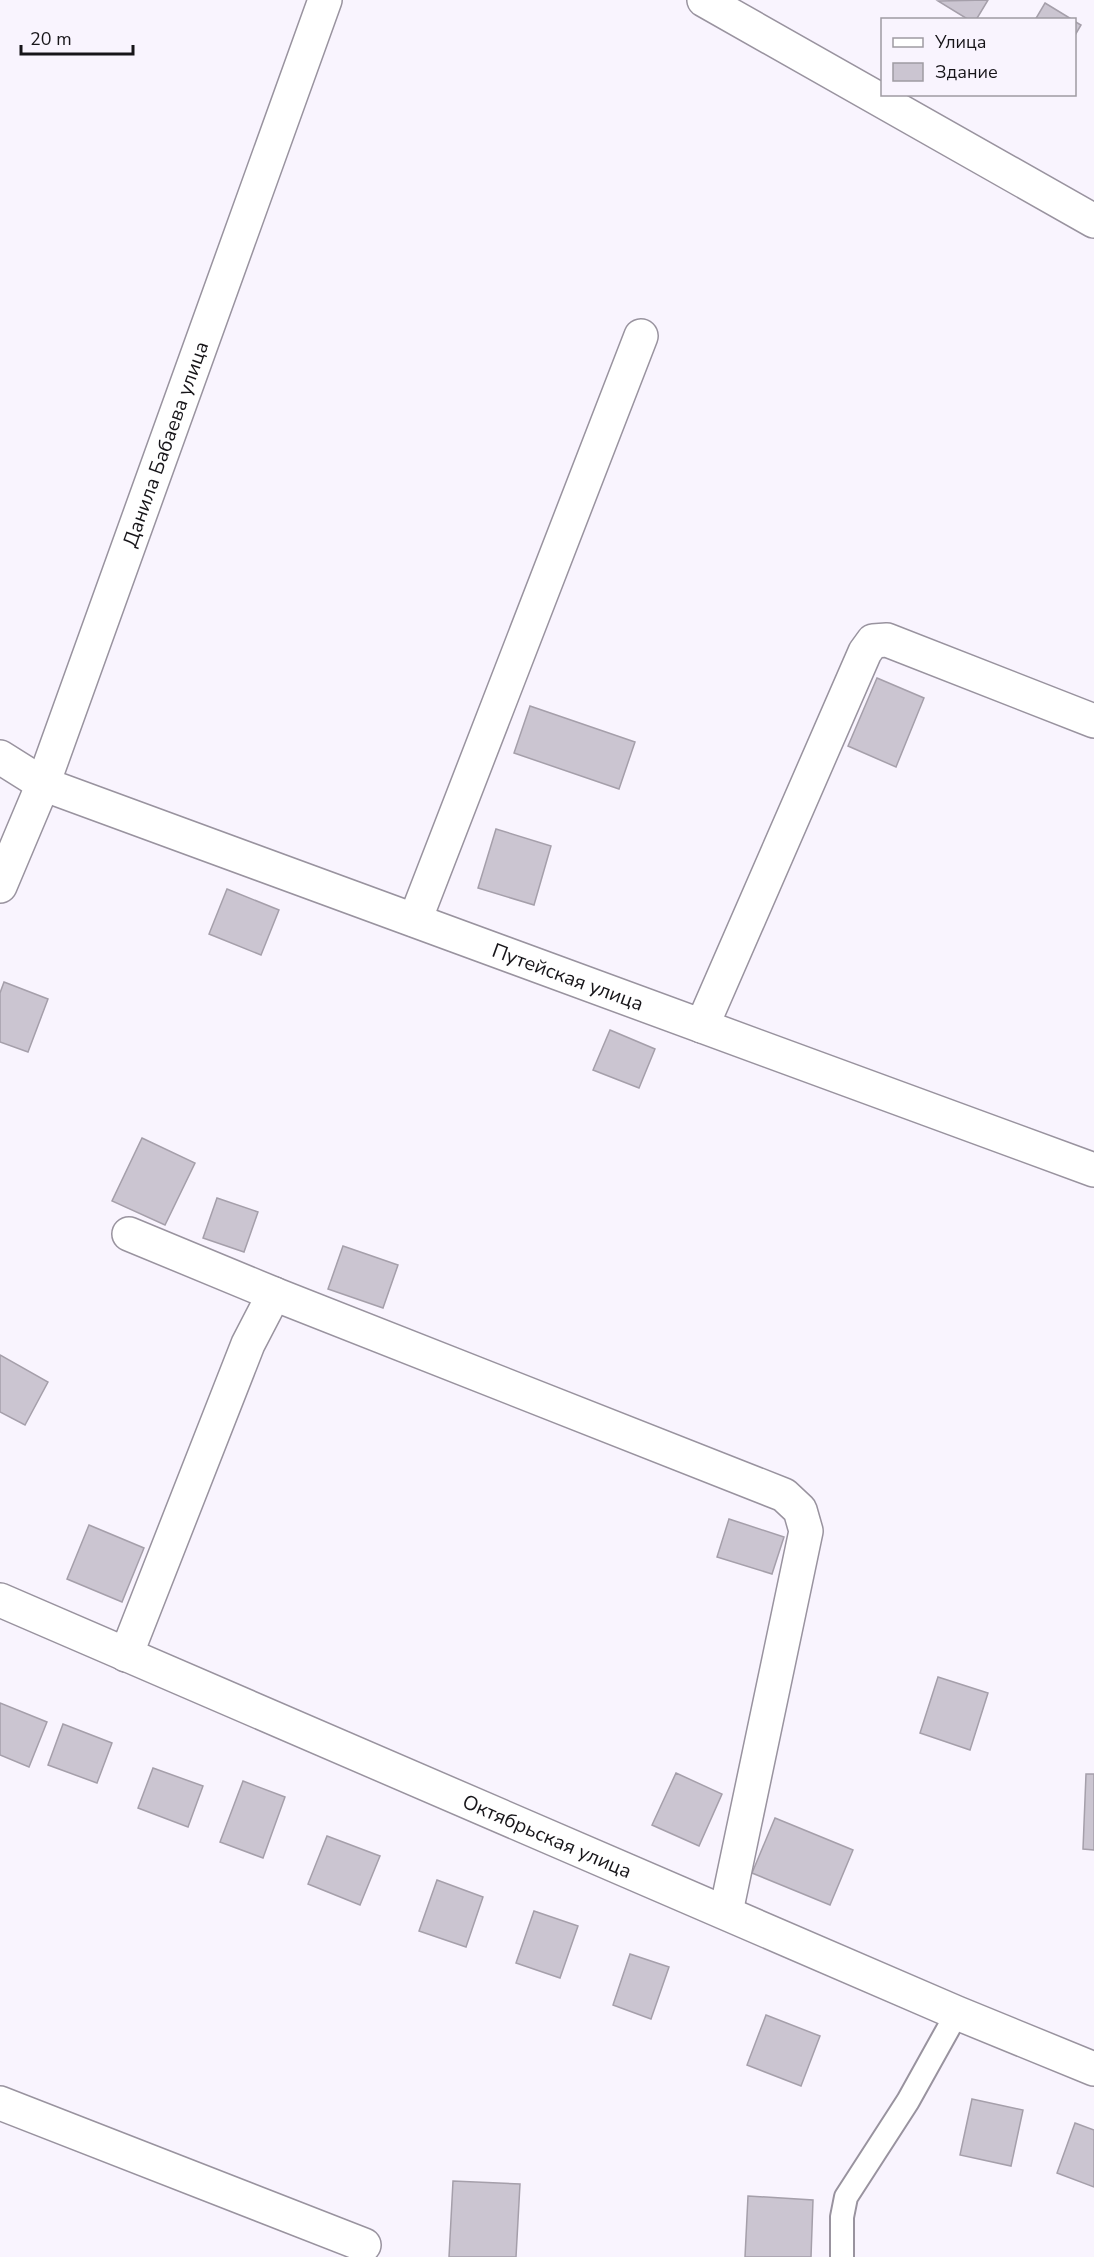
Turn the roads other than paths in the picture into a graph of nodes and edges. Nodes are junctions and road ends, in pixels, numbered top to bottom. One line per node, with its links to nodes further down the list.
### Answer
1 (325, 0): 7 (street, Данила Бабаева улица)
2 (704, 0): 3 (street)
3 (1094, 221)
4 (641, 336): 9 (street)
5 (1094, 721): 10 (street)
6 (0, 757): 7 (street, Путейская улица)
7 (43, 784): 8 (street, Данила Бабаева улица); 9 (street, Путейская улица)
8 (0, 886)
9 (415, 920): 10 (street, Путейская улица)
10 (702, 1026): 11 (street, Путейская улица)
11 (1094, 1170)
12 (129, 1234): 13 (street)
13 (274, 1294): 15 (street); 16 (street)
14 (0, 1600): 15 (street, Октябрьская улица)
15 (126, 1655): 16 (street, Октябрьская улица)
16 (726, 1912): 17 (street, Октябрьская улица)
17 (957, 2013): 18 (street, Октябрьская улица); 21 (lane)
18 (1094, 2069)
19 (0, 2103): 20 (street)
20 (364, 2245)
21 (842, 2257)

